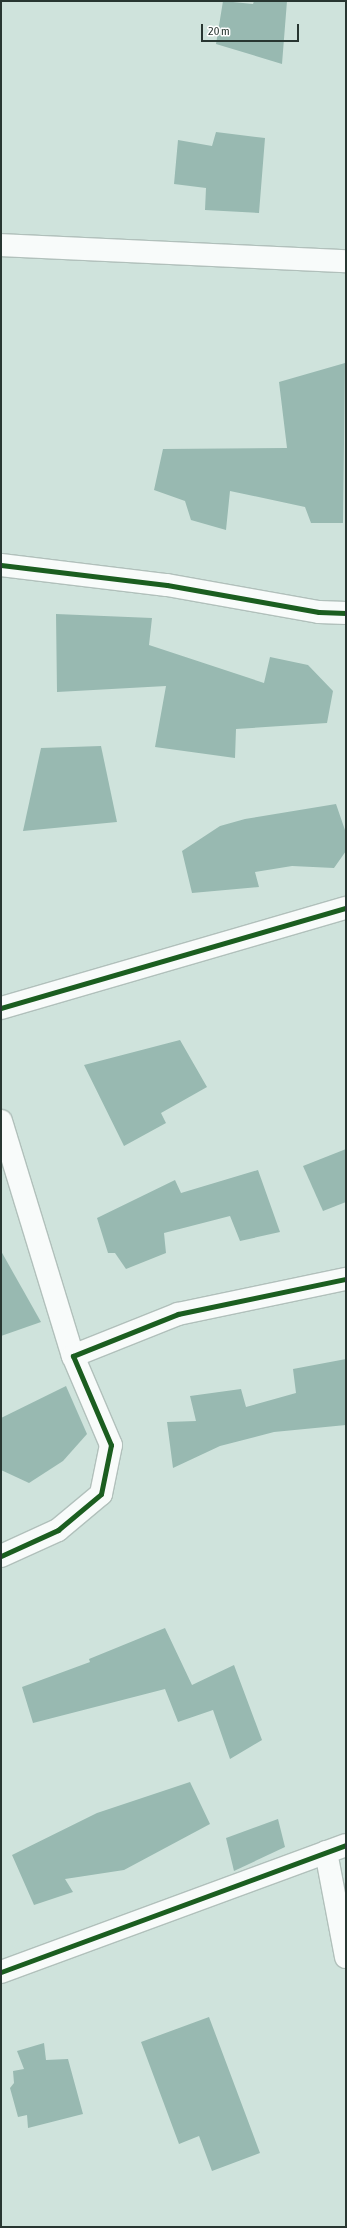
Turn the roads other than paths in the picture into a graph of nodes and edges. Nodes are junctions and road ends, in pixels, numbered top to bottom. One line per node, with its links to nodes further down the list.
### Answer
1 (1, 245): 2 (street)
2 (346, 261)
3 (1, 565): 4 (street)
4 (346, 613)
5 (346, 908): 6 (street)
6 (1, 1008)
7 (1, 1121): 8 (street)
8 (8, 1169): 10 (street)
9 (346, 1279): 10 (street)
10 (73, 1356): 11 (street)
11 (1, 1556)
12 (336, 1849): 13 (street); 14 (street)
13 (346, 1957)
14 (1, 1972)

